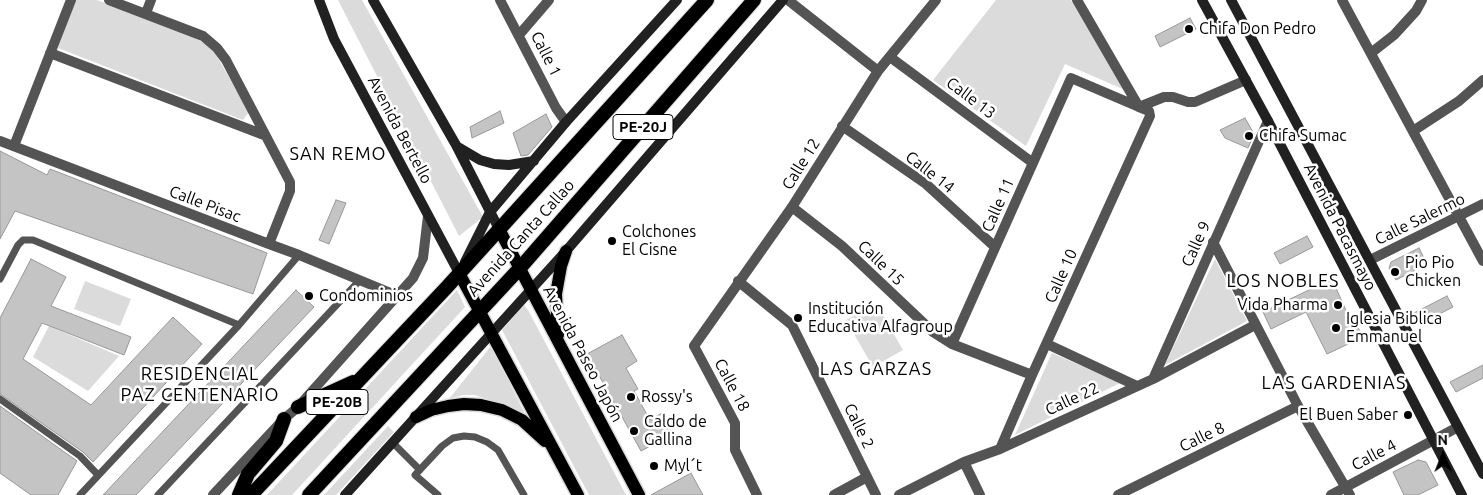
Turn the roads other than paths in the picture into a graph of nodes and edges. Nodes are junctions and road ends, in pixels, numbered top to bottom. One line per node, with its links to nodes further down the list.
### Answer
1 (71, 0): 21 (street)
2 (109, 0): 19 (street)
3 (151, 0): 19 (street)
4 (318, 0): 41 (main road, Avenida Bertello)
5 (373, 0): 34 (main road)
6 (500, 0): 20 (street, Calle 1)
7 (549, 0): 20 (street)
8 (677, 0): 29 (main road, Avenida Canta Callao)
9 (707, 0): 43 (highway, Avenida Canta Callao / PE-20J)
10 (754, 0): 51 (highway, Avenida Canta Callao / PE-20J)
11 (783, 0): 47 (main road)
12 (788, 0): 24 (street)
13 (936, 0): 23 (street, Calle 12)
14 (1076, 0): 27 (street)
15 (1202, 0): 25 (main road, Avenida Pacasmayo)
16 (1231, 0): 49 (main road, Avenida Pacasmayo)
17 (1342, 0): 22 (street)
18 (1422, 0): 22 (street)
19 (146, 13): 32 (street)
20 (519, 35): 29 (street, Calle 1)
21 (50, 52): 32 (street); 35 (street)
22 (1371, 53): 31 (street)
23 (890, 57): 24 (street, Calle 12); 37 (street, Calle 13)
24 (878, 71): 30 (street, Calle 12)
25 (1246, 80): 27 (street); 28 (main road, Avenida Pacasmayo)
26 (1483, 80): 31 (street)
27 (1139, 107): 37 (street, Calle 11); 64 (street, Calle 10)
28 (1268, 121): 44 (street, Calle 9); 76 (main road, Avenida Pacasmayo)
29 (566, 122): 36 (main road, Avenida Canta Callao)
30 (842, 126): 39 (street, Calle 12); 46 (street, Calle 14)
31 (1412, 131): 42 (street)
32 (264, 135): 45 (street)
33 (0, 141): 35 (street, Calle Pisac)
34 (456, 145): 36 (main road); 40 (main road)
35 (14, 146): 45 (street, Calle Pisac)
36 (535, 161): 40 (main road, Avenida Canta Callao)
37 (1033, 163): 46 (street, Calle 11)
38 (1483, 204): 42 (street, Calle Salermo)
39 (792, 207): 55 (street, Calle 12); 63 (street, Calle 15)
40 (490, 212): 43 (main road); 52 (main road, Avenida Canta Callao)
41 (428, 216): 52 (main road, Avenida Bertello); 57 (street)
42 (1459, 218): 49 (street, Calle Salermo); 50 (street)
43 (499, 229): 51 (main road, Avenida Paseo Japón); 52 (highway, Avenida Canta Callao / PE-20J)
44 (1213, 242): 60 (street); 67 (street, Calle 9)
45 (269, 244): 48 (street, Calle Pisac)
46 (995, 248): 63 (street, Calle 11)
47 (566, 251): 56 (main road); 62 (main road)
48 (299, 255): 54 (street, Calle Pisac); 59 (lane)
49 (1370, 260): 75 (main road, Avenida Pacasmayo)
50 (1483, 261)
51 (520, 268): 56 (main road, Avenida Paseo Japón); 58 (highway, Avenida Canta Callao / PE-20J)
52 (460, 273): 58 (main road); 68 (highway, Avenida Canta Callao / PE-20B)
53 (0, 279): 59 (lane)
54 (360, 280): 57 (street, Calle Pisac); 87 (lane)
55 (738, 281): 65 (street, Calle 12); 84 (street, Calle 2)
56 (531, 290): 61 (main road); 62 (main road, Avenida Paseo Japón)
57 (398, 296): 71 (street)
58 (480, 311): 61 (main road); 91 (highway, Avenida Canta Callao / PE-20B)
59 (239, 324): 83 (lane)
60 (1256, 325): 67 (street, Calle 22); 72 (street)
61 (492, 333): 73 (main road); 79 (main road)
62 (559, 342): 96 (main road, Avenida Paseo Japón)
63 (952, 344): 66 (street, Calle 15)
64 (1047, 344): 66 (street, Calle 10); 69 (street)
65 (694, 346): 97 (street, Calle 18)
66 (1032, 375): 78 (street, Calle 10)
67 (1153, 379): 69 (street, Calle 22)
68 (358, 380): 71 (highway); 90 (highway, Avenida Canta Callao / PE-20B)
69 (1137, 386): 78 (street, Calle 22)
70 (0, 399): 83 (lane)
71 (298, 406): 74 (street)
72 (1298, 406): 85 (street); 102 (street, Calle 8)
73 (416, 418): 77 (main road); 79 (main road)
74 (284, 419): 88 (street); 89 (highway)
75 (1458, 427): 76 (street, Calle 4); 82 (main road, Avenida Pacasmayo)
76 (1433, 440): 85 (street, Calle 4); 104 (main road, Avenida Pacasmayo)
77 (393, 443): 81 (lane); 92 (main road)
78 (1000, 449): 80 (street, Calle 22)
79 (554, 450): 95 (main road)
80 (964, 462): 100 (street, Calle 22); 101 (street)
81 (420, 470): 93 (lane); 94 (lane)
82 (1483, 474)
83 (98, 475): 86 (lane)
84 (867, 477): 98 (street); 99 (street, Calle 2)
85 (1348, 491): 103 (street, Calle 4)
86 (80, 495)
87 (158, 495)
88 (213, 495)
89 (239, 495)
90 (251, 495)
91 (309, 495)
92 (345, 495)
93 (438, 495)
94 (524, 495)
95 (578, 495)
96 (639, 495)
97 (757, 495)
98 (834, 495)
99 (876, 495)
100 (899, 495)
101 (980, 495)
102 (1118, 495)
103 (1331, 495)
104 (1462, 495)

